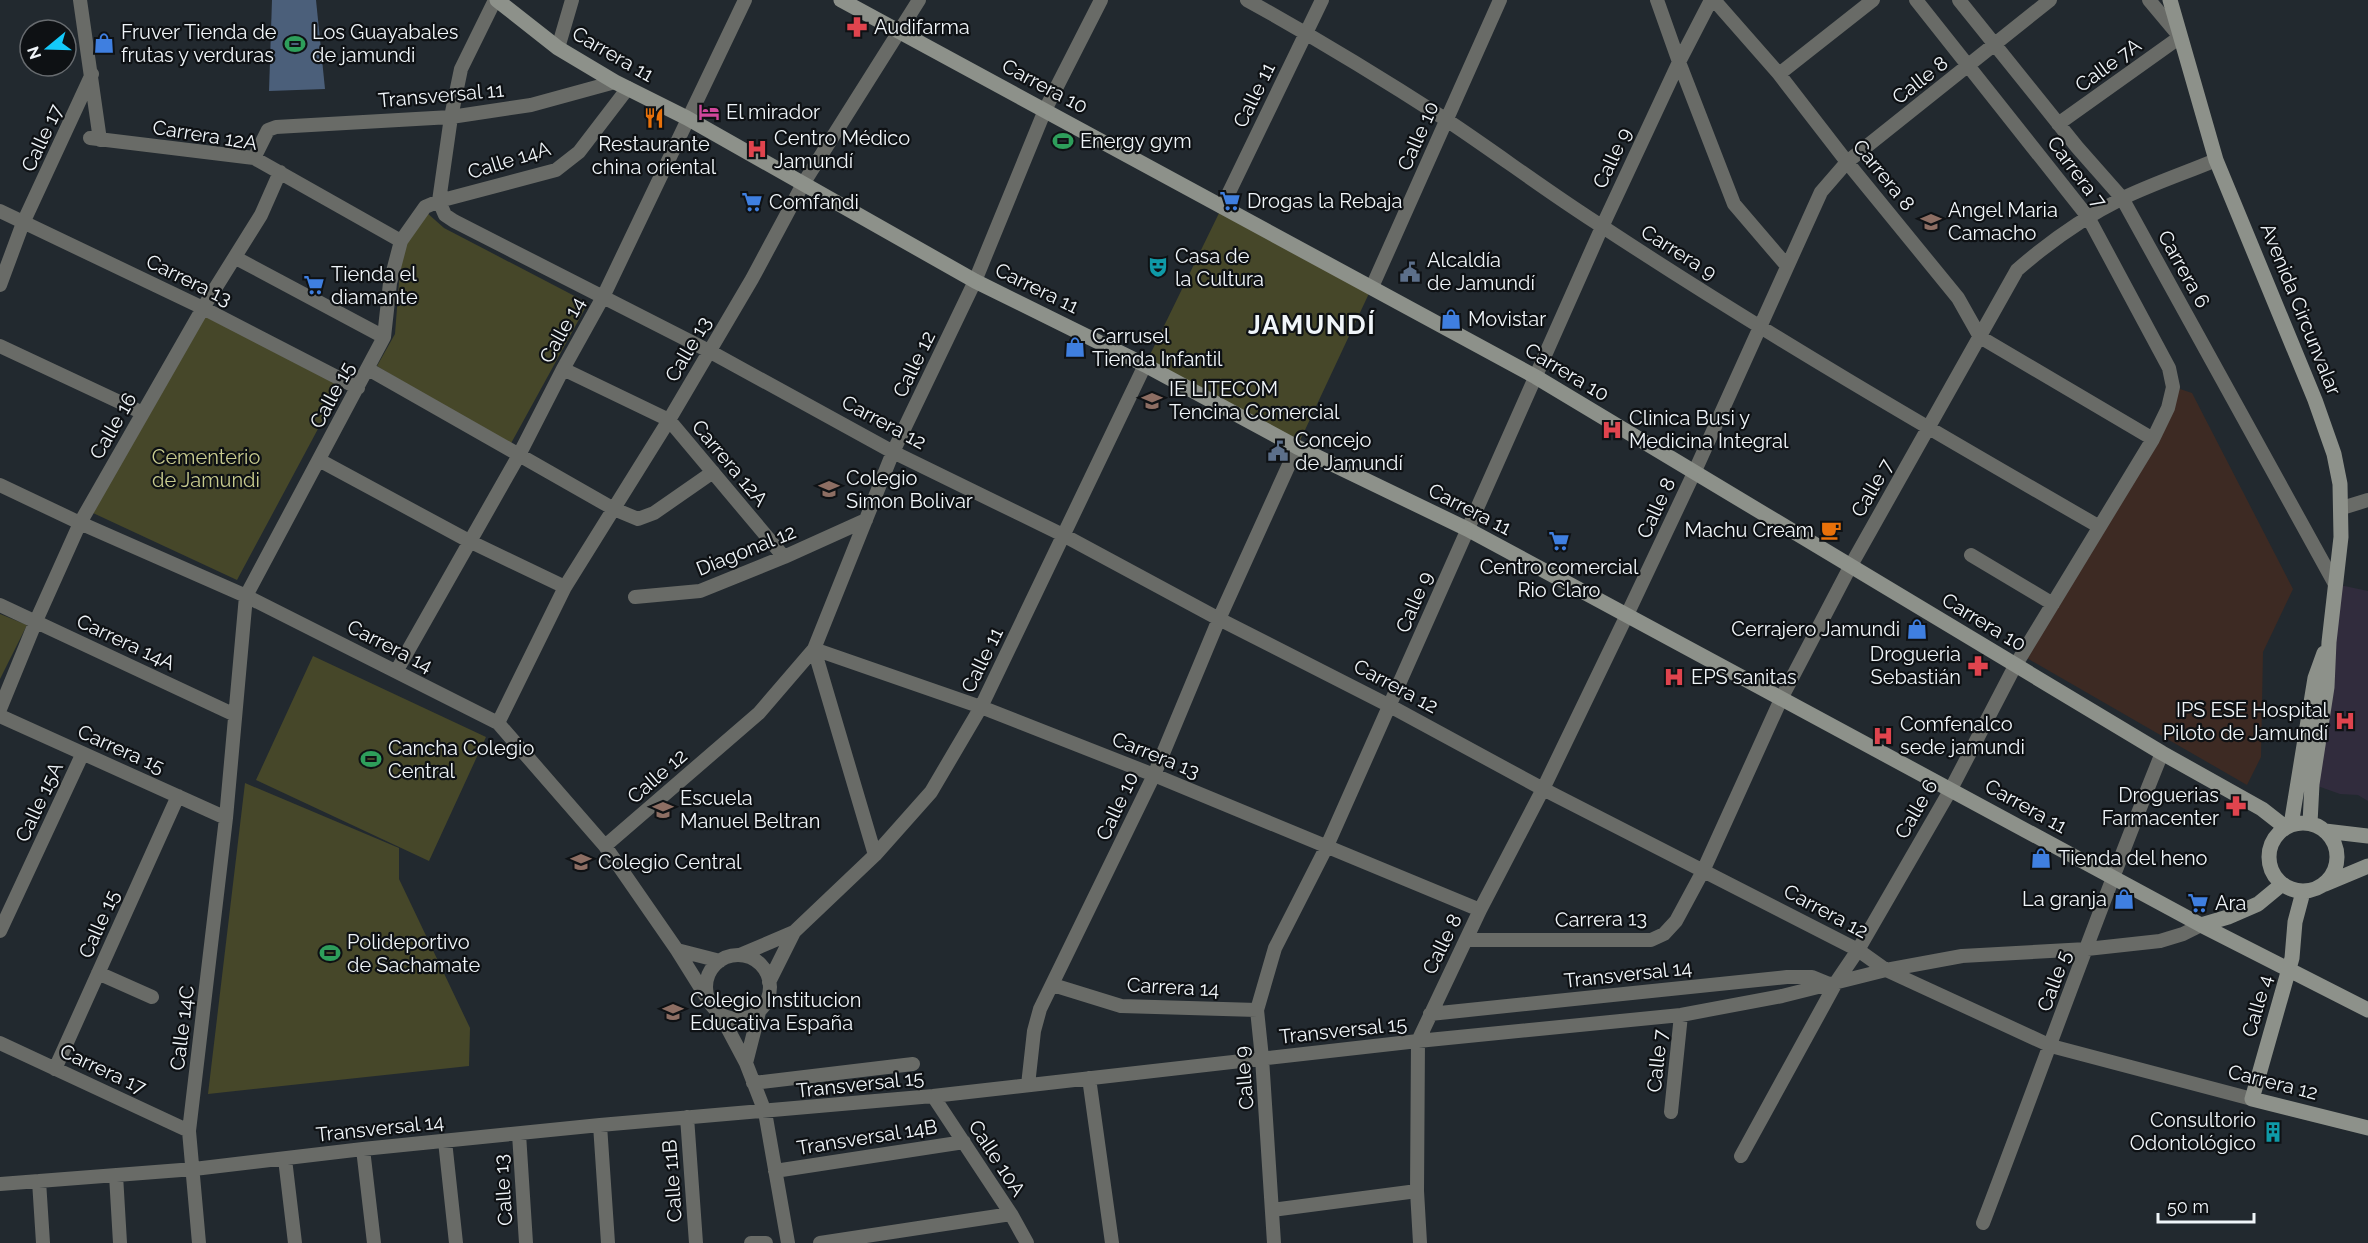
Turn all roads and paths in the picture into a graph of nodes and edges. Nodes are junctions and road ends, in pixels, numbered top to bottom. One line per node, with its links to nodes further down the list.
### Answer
1 (80, 0): 26 (street, Calle 17)
2 (496, 0): 23 (main road, Carrera 11); 30 (street)
3 (572, 0): 23 (street)
4 (745, 0): 31 (street, Calle 14)
5 (841, 0): 19 (main road, Carrera 10)
6 (919, 0): 19 (street, Calle 13)
7 (1101, 0): 29 (street, Calle 12)
8 (1247, 0): 20 (street, Carrera 9)
9 (1322, 0): 20 (street, Calle 11)
10 (1500, 0): 32 (street, Calle 10)
11 (1657, 0): 24 (street)
12 (1713, 0): 24 (street, Calle 9); 27 (street, Carrera 8)
13 (1873, 0): 27 (street)
14 (1916, 0): 25 (street, Carrera 7)
15 (1959, 0): 22 (street, Carrera 6)
16 (2050, 0): 22 (street, Calle 8)
17 (2149, 0): 21 (street)
18 (2170, 0): 21 (main road, Avenida Circunvalar)
19 (899, 32): 29 (main road, Carrera 10); 39 (street, Calle 13)
20 (1306, 32): 32 (street, Carrera 9); 42 (street, Calle 11)
21 (2180, 37): 33 (street, Calle 7A); 36 (main road, Avenida Circunvalar)
22 (1995, 45): 25 (street, Calle 8); 33 (street, Carrera 6)
23 (558, 48): 28 (main road, Carrera 11)
24 (1679, 62): 46 (street, Calle 9); 49 (street)
25 (1970, 65): 37 (street, Calle 8); 44 (street, Carrera 7)
26 (92, 74): 34 (street, Calle 17); 45 (street, Calle 17)
27 (1779, 74): 37 (street, Carrera 8)
28 (621, 85): 30 (street, Transversal 11); 31 (main road, Carrera 11); 41 (street, Calle 14A)
29 (1046, 110): 42 (main road, Carrera 10); 50 (street, Calle 12)
30 (451, 117): 35 (street, Transversal 11); 41 (street)
31 (687, 118): 39 (main road, Carrera 11); 53 (street, Calle 14)
32 (1446, 120): 46 (street, Carrera 9); 52 (street, Calle 10)
33 (2058, 124): 40 (street, Carrera 6)
34 (95, 139): 35 (street, Carrera 12A)
35 (254, 158): 38 (street, Carrera 12A)
36 (2216, 160): 40 (street, Calle 7); 78 (main road, Avenida Circunvalar)
37 (1847, 162): 49 (street, Calle 8); 57 (street, Carrera 8)
38 (280, 172): 47 (street, Carrera 12A); 48 (street, Calle 16)
39 (803, 184): 50 (main road, Carrera 11); 59 (street, Calle 13)
40 (2122, 198): 44 (street, Calle 7); 89 (street, Carrera 6)
41 (439, 201): 47 (street, Calle 15); 53 (street, Carrera 12)
42 (1222, 207): 52 (main road, Carrera 10)
43 (0, 212): 45 (street, Carrera 13)
44 (2088, 217): 57 (street, Calle 7); 64 (street, Carrera 7)
45 (23, 223): 51 (street, Calle 17); 54 (street, Carrera 13)
46 (1602, 227): 55 (street, Carrera 9); 63 (street, Calle 9)
47 (401, 241): 56 (street, Calle 15)
48 (236, 258): 54 (street, Calle 16); 56 (street)
49 (1787, 266): 55 (street, Calle 8)
50 (975, 281): 60 (main road, Carrera 11); 71 (street, Calle 12)
51 (0, 285)
52 (1372, 287): 63 (main road, Carrera 10)
53 (603, 297): 59 (street, Carrera 12); 62 (street, Calle 14)
54 (203, 308): 65 (street, Carrera 13); 66 (street, Calle 16)
55 (1760, 326): 68 (street, Carrera 9); 75 (street, Calle 8)
56 (384, 337): 61 (street, Calle 15)
57 (1980, 337): 68 (street, Calle 7); 69 (street)
58 (0, 346): 66 (street)
59 (709, 351): 67 (street, Calle 13); 71 (street, Carrera 12)
60 (1145, 365): 70 (main road, Carrera 11); 84 (street, Calle 11)
61 (368, 369): 65 (street, Calle 15); 72 (street)
62 (563, 369): 67 (street); 72 (street, Calle 14)
63 (1536, 377): 75 (main road, Carrera 10); 83 (street, Calle 9)
64 (2174, 387): 69 (street, Calle 6)
65 (358, 388): 73 (street, Calle 15)
66 (142, 413): 81 (street, Calle 16)
67 (669, 420): 74 (street, Carrera 12A); 79 (street, Calle 13)
68 (1928, 429): 82 (street, Carrera 9); 88 (street, Calle 7)
69 (2153, 439): 82 (street, Calle 6)
70 (1297, 447): 83 (main road, Carrera 11); 96 (street, Calle 10)
71 (893, 452): 80 (street, Calle 12); 84 (street, Carrera 12)
72 (519, 455): 79 (street); 85 (street, Calle 14)
73 (319, 460): 85 (street); 91 (street, Calle 15)
74 (713, 472): 79 (street); 87 (street, Carrera 12A)
75 (1694, 473): 88 (main road, Carrera 10); 95 (street, Calle 8)
76 (0, 485): 81 (street, Carrera 14)
77 (2368, 500): 78 (street)
78 (2342, 508): 89 (main road, Avenida Circunvalar)
79 (614, 509): 90 (street, Calle 13)
80 (866, 520): 87 (street, Diagonal 12); 98 (street, Calle 12)
81 (80, 523): 91 (street, Carrera 14); 97 (street, Calle 16)
82 (2098, 526): 93 (street, Calle 6)
83 (1467, 530): 95 (main road, Carrera 11); 102 (street, Calle 9)
84 (1065, 536): 96 (street, Carrera 12); 103 (street, Calle 11)
85 (469, 541): 90 (street); 100 (street, Calle 14)
86 (1971, 555): 93 (street)
87 (784, 557): 92 (street, Diagonal 12)
88 (1850, 567): 99 (main road, Carrera 10); 101 (street, Calle 7)
89 (2335, 584): 109 (main road, Avenida Circunvalar)
90 (566, 587): 107 (street, Calle 13)
91 (246, 596): 100 (street, Carrera 14); 105 (street, Calle 15)
92 (635, 597)
93 (2052, 604): 99 (street, Calle 6)
94 (0, 605): 97 (street, Carrera 14A)
95 (1626, 617): 101 (main road, Carrera 11); 112 (street, Calle 8)
96 (1219, 619): 102 (street, Carrera 12); 111 (street, Calle 10)
97 (36, 621): 104 (street, Calle 16); 105 (street, Carrera 14A)
98 (814, 649): 103 (street, Carrera 13); 120 (street, Calle 12); 122 (street)
99 (2015, 666): 108 (main road, Carrera 10); 113 (street, Calle 6)
100 (397, 670): 107 (street, Carrera 14)
101 (1782, 698): 113 (main road, Carrera 11); 124 (street, Calle 7)
102 (1390, 706): 112 (street, Carrera 12); 121 (street, Calle 9)
103 (981, 707): 111 (street, Carrera 13); 122 (street, Calle 11)
104 (0, 709)
105 (235, 715): 115 (street, Calle 15)
106 (0, 716): 110 (street, Carrera 15)
107 (498, 723): 120 (street, Carrera 14)
108 (2162, 753): 117 (main road, Carrera 10); 125 (street, Calle 5)
109 (2310, 753): 116 (main road, Avenida Circunvalar); 117 (main road, Avenida Circunvalar)
110 (82, 755): 114 (street, Carrera 15); 130 (street, Calle 15A)
111 (1154, 775): 121 (street, Carrera 13); 144 (street, Calle 10)
112 (1543, 789): 124 (street, Carrera 12); 128 (street, Calle 8)
113 (1951, 789): 125 (main road, Carrera 11); 136 (street, Calle 6)
114 (178, 796): 115 (street, Carrera 15); 141 (street, Calle 15)
115 (226, 818): 170 (street, Calle 14C)
116 (2310, 823): 117 (main road); 118 (main road)
117 (2288, 826): 127 (main road)
118 (2325, 831): 119 (main road); 126 (main road)
119 (2368, 836)
120 (605, 846): 135 (street, Carrera 14)
121 (1327, 846): 128 (street, Carrera 13); 147 (street, Calle 9)
122 (875, 855): 131 (street, Calle 11)
123 (2368, 866): 126 (main road)
124 (1703, 871): 132 (street, Calle 7); 136 (street, Carrera 12)
125 (2112, 876): 129 (main road, Carrera 11); 134 (street, Calle 5)
126 (2325, 884): 127 (main road)
127 (2292, 889): 129 (main road); 140 (main road, Calle 4)
128 (1480, 910): 133 (street, Calle 8)
129 (2201, 924): 134 (street); 140 (main road, Carrera 11)
130 (0, 931)
131 (794, 932): 137 (street, Calle 11); 142 (street, Calle 11)
132 (1664, 934): 133 (street, Carrera 13)
133 (1466, 940): 151 (street, Calle 8)
134 (2087, 949): 139 (street); 155 (street, Calle 5)
135 (677, 950): 138 (street); 146 (street, Carrera 14)
136 (1858, 950): 139 (street, Carrera 12); 143 (street, Calle 6)
137 (740, 955): 138 (street); 142 (street)
138 (720, 961): 146 (street)
139 (1886, 970): 143 (street, Transversal 15); 155 (street, Carrera 12)
140 (2289, 970): 148 (main road, Carrera 11); 164 (main road, Calle 4)
141 (98, 973): 145 (street); 159 (street, Calle 15)
142 (769, 982): 149 (street)
143 (1833, 982): 151 (street, Transversal 14); 152 (street, Transversal 15); 175 (street, Calle 6)
144 (1053, 986): 147 (street, Carrera 14); 162 (street, Calle 10)
145 (152, 998)
146 (707, 998): 150 (street)
147 (1257, 1010): 156 (street, Calle 9)
148 (2368, 1010)
149 (759, 1012): 150 (street); 157 (street)
150 (720, 1014): 157 (street)
151 (1430, 1014): 153 (street, Calle 8)
152 (1681, 1015): 153 (street, Transversal 15); 166 (street, Calle 7)
153 (1418, 1041): 156 (street, Transversal 15); 182 (street)
154 (0, 1043): 159 (street, Carrera 17)
155 (2051, 1046): 164 (street, Carrera 12); 185 (street, Calle 5)
156 (1262, 1058): 160 (street, Transversal 15); 183 (street, Calle 9)
157 (746, 1063): 161 (street)
158 (913, 1064): 161 (street)
159 (55, 1069): 170 (street, Carrera 17)
160 (1089, 1078): 162 (street, Transversal 15); 200 (street)
161 (753, 1083): 165 (street)
162 (1028, 1085): 163 (street, Transversal 15)
163 (933, 1096): 165 (street, Transversal 15); 173 (street, Calle 10A)
164 (2252, 1099): 169 (main road, Carrera 12)
165 (765, 1112): 167 (street, Transversal 14); 178 (street)
166 (1671, 1112)
167 (687, 1117): 168 (street, Transversal 14); 194 (street, Calle 11B)
168 (600, 1125): 171 (street, Transversal 14); 193 (street)
169 (2368, 1128)
170 (189, 1131): 177 (street, Calle 14C)
171 (519, 1134): 172 (street, Transversal 14); 192 (street, Calle 13)
172 (445, 1141): 174 (street, Transversal 14); 191 (street)
173 (964, 1142): 178 (street, Transversal 14B); 184 (street, Calle 10A)
174 (363, 1149): 176 (street, Transversal 14); 190 (street)
175 (1741, 1156)
176 (285, 1159): 177 (street, Transversal 14); 189 (street)
177 (194, 1168): 179 (street, Transversal 14); 188 (street, Calle 14C)
178 (776, 1171): 197 (street)
179 (116, 1175): 180 (street, Transversal 14); 187 (street)
180 (39, 1181): 181 (street, Transversal 14); 186 (street)
181 (0, 1184)
182 (1417, 1191): 183 (street); 202 (street)
183 (1272, 1210): 201 (street, Calle 9)
184 (1011, 1214): 198 (street); 199 (street, Calle 10A)
185 (1983, 1223)
186 (43, 1243)
187 (120, 1243)
188 (199, 1243)
189 (295, 1243)
190 (374, 1243)
191 (456, 1243)
192 (526, 1243)
193 (608, 1243)
194 (696, 1243)
195 (751, 1243): 196 (street)
196 (766, 1243)
197 (788, 1243)
198 (820, 1243)
199 (1027, 1243)
200 (1112, 1243)
201 (1274, 1243)
202 (1420, 1243)

